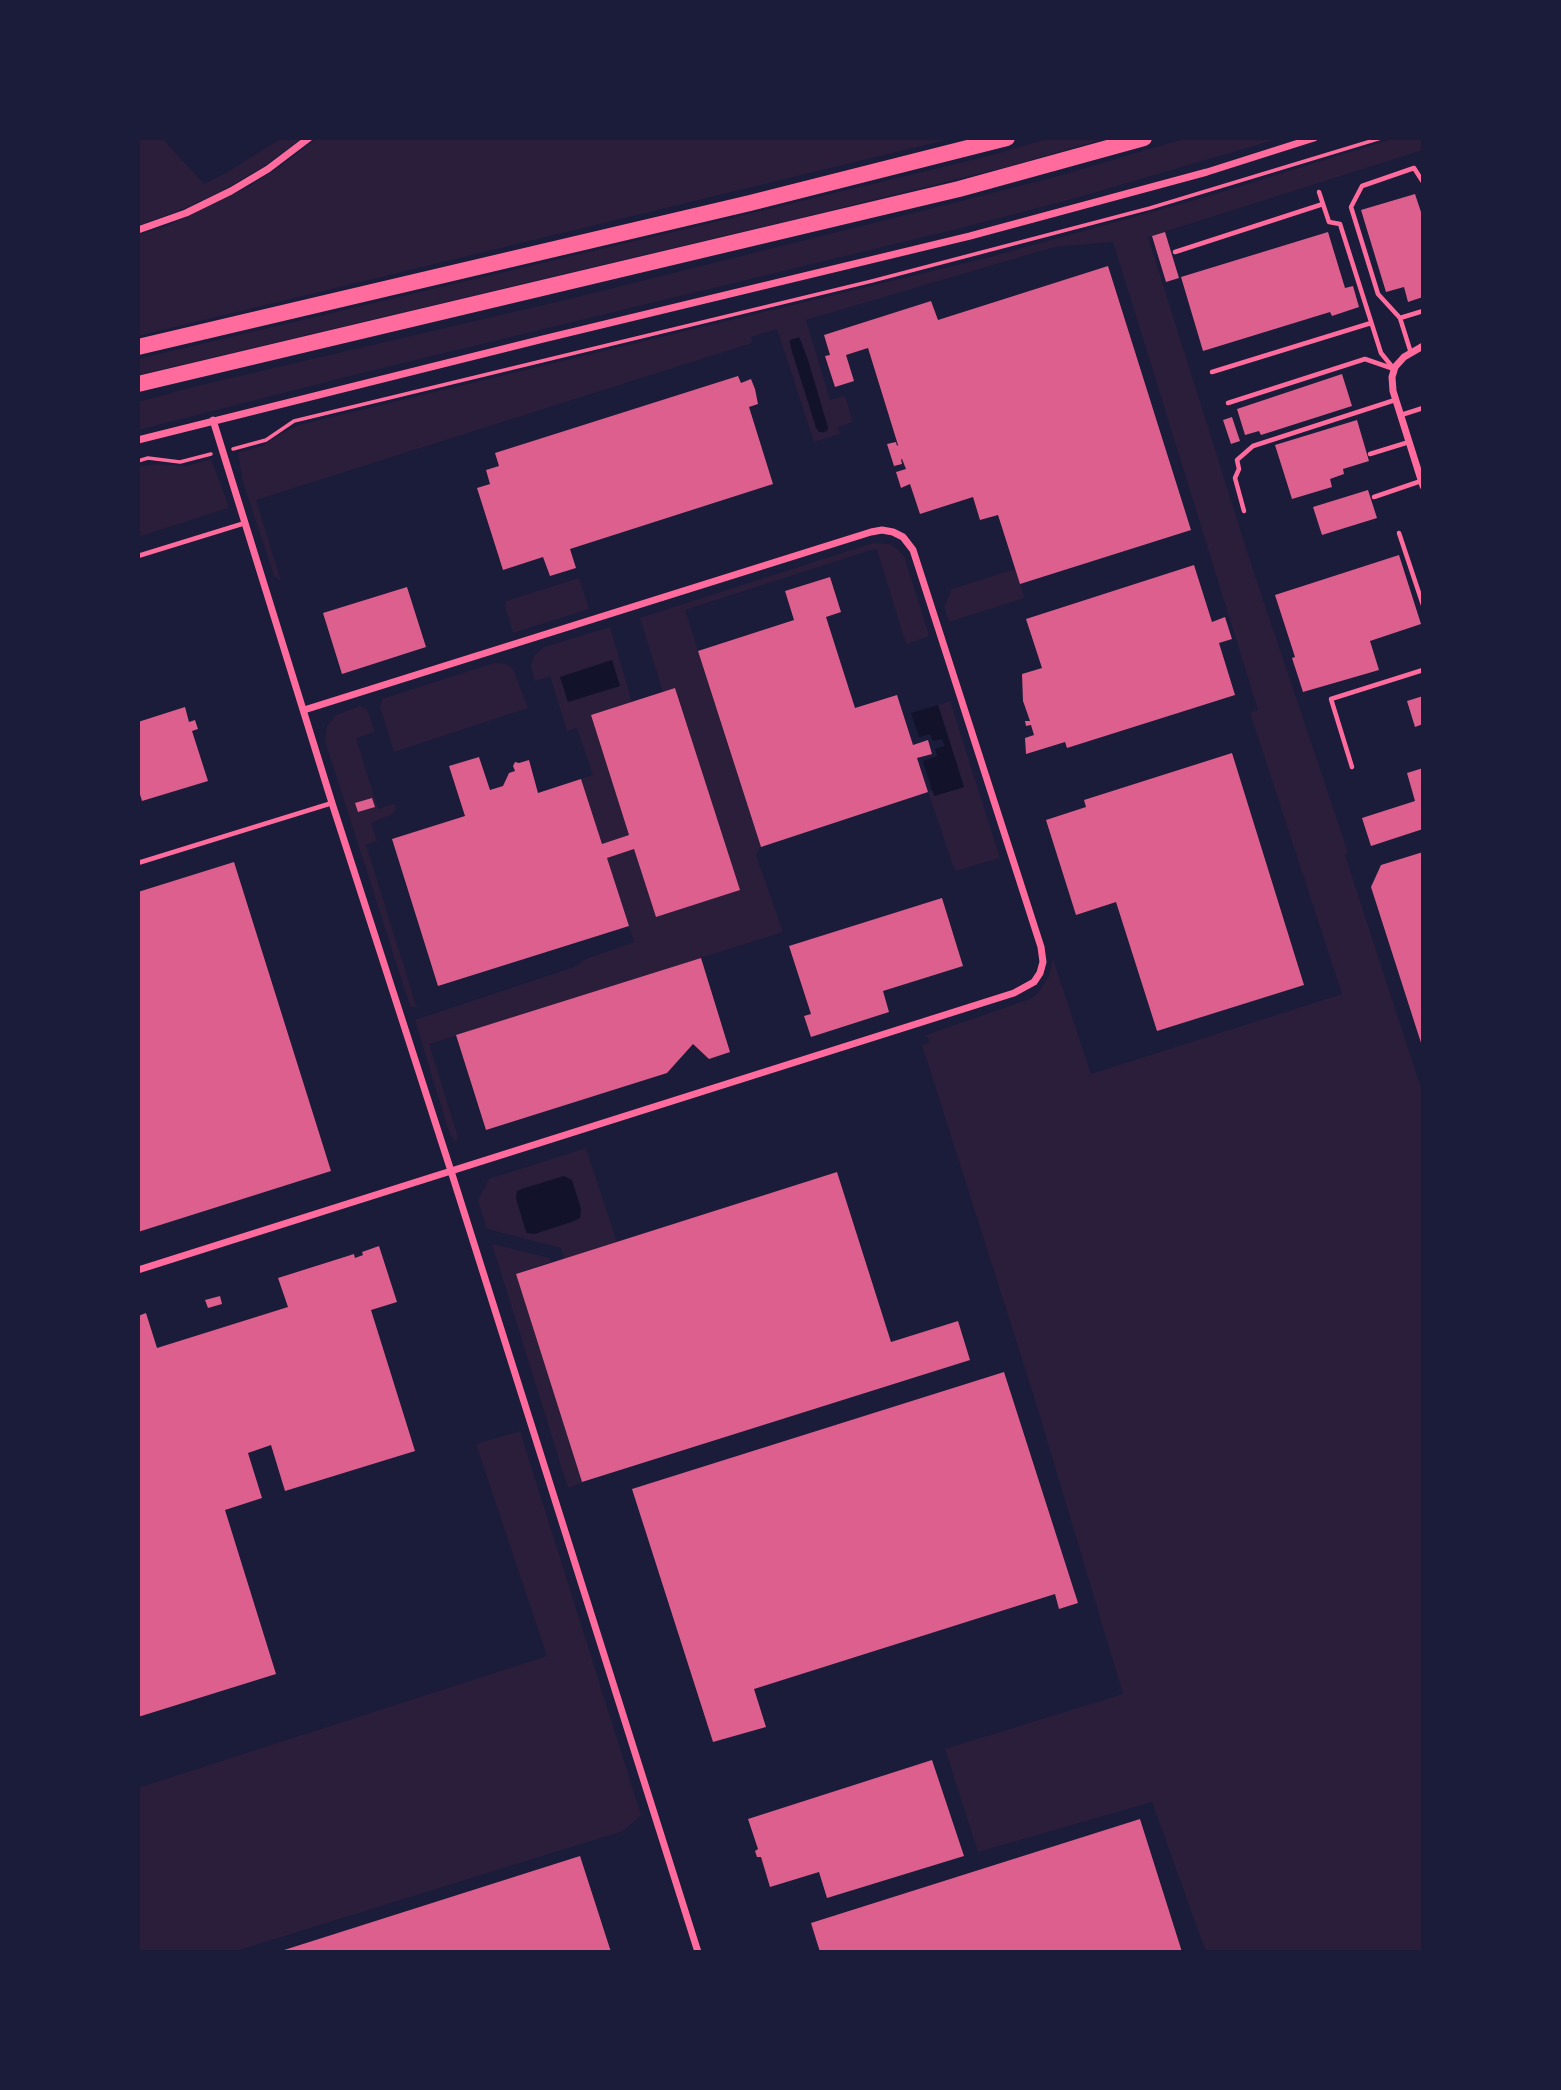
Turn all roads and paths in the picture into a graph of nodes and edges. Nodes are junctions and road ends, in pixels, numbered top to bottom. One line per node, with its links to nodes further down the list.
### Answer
1 (310, 138): 9 (street)
2 (1007, 138): 15 (highway)
3 (1144, 138): 19 (highway)
4 (1314, 138): 24 (street)
5 (1381, 138): 27 (path)
6 (1423, 182): 12 (lane)
7 (1319, 192): 8 (lane)
8 (1324, 204): 10 (lane); 13 (lane)
9 (138, 230)
10 (1175, 251)
11 (1423, 311): 12 (lane)
12 (1400, 318): 16 (lane)
13 (1371, 323): 17 (lane); 18 (lane)
14 (1423, 346): 16 (street)
15 (138, 347)
16 (1411, 353): 17 (street)
17 (1394, 369): 20 (street); 21 (lane)
18 (1212, 372)
19 (138, 384)
20 (1396, 400): 23 (street); 32 (lane)
21 (1228, 403)
22 (1423, 408): 23 (lane)
23 (1401, 415): 26 (street)
24 (213, 420): 25 (street); 27 (street)
25 (138, 440)
26 (1409, 442): 28 (lane); 30 (street)
27 (222, 452): 29 (path); 33 (street)
28 (1370, 454)
29 (138, 461)
30 (1422, 483): 31 (lane)
31 (1374, 497)
32 (1244, 511)
33 (246, 523): 35 (lane); 38 (street)
34 (1399, 533): 36 (lane)
35 (138, 556)
36 (1423, 606)
37 (1423, 670): 39 (lane)
38 (304, 710): 40 (street); 42 (street)
39 (1352, 768)
40 (332, 803): 41 (lane); 42 (street)
41 (138, 863)
42 (451, 1171): 43 (street); 44 (street)
43 (138, 1270)
44 (698, 1952)

